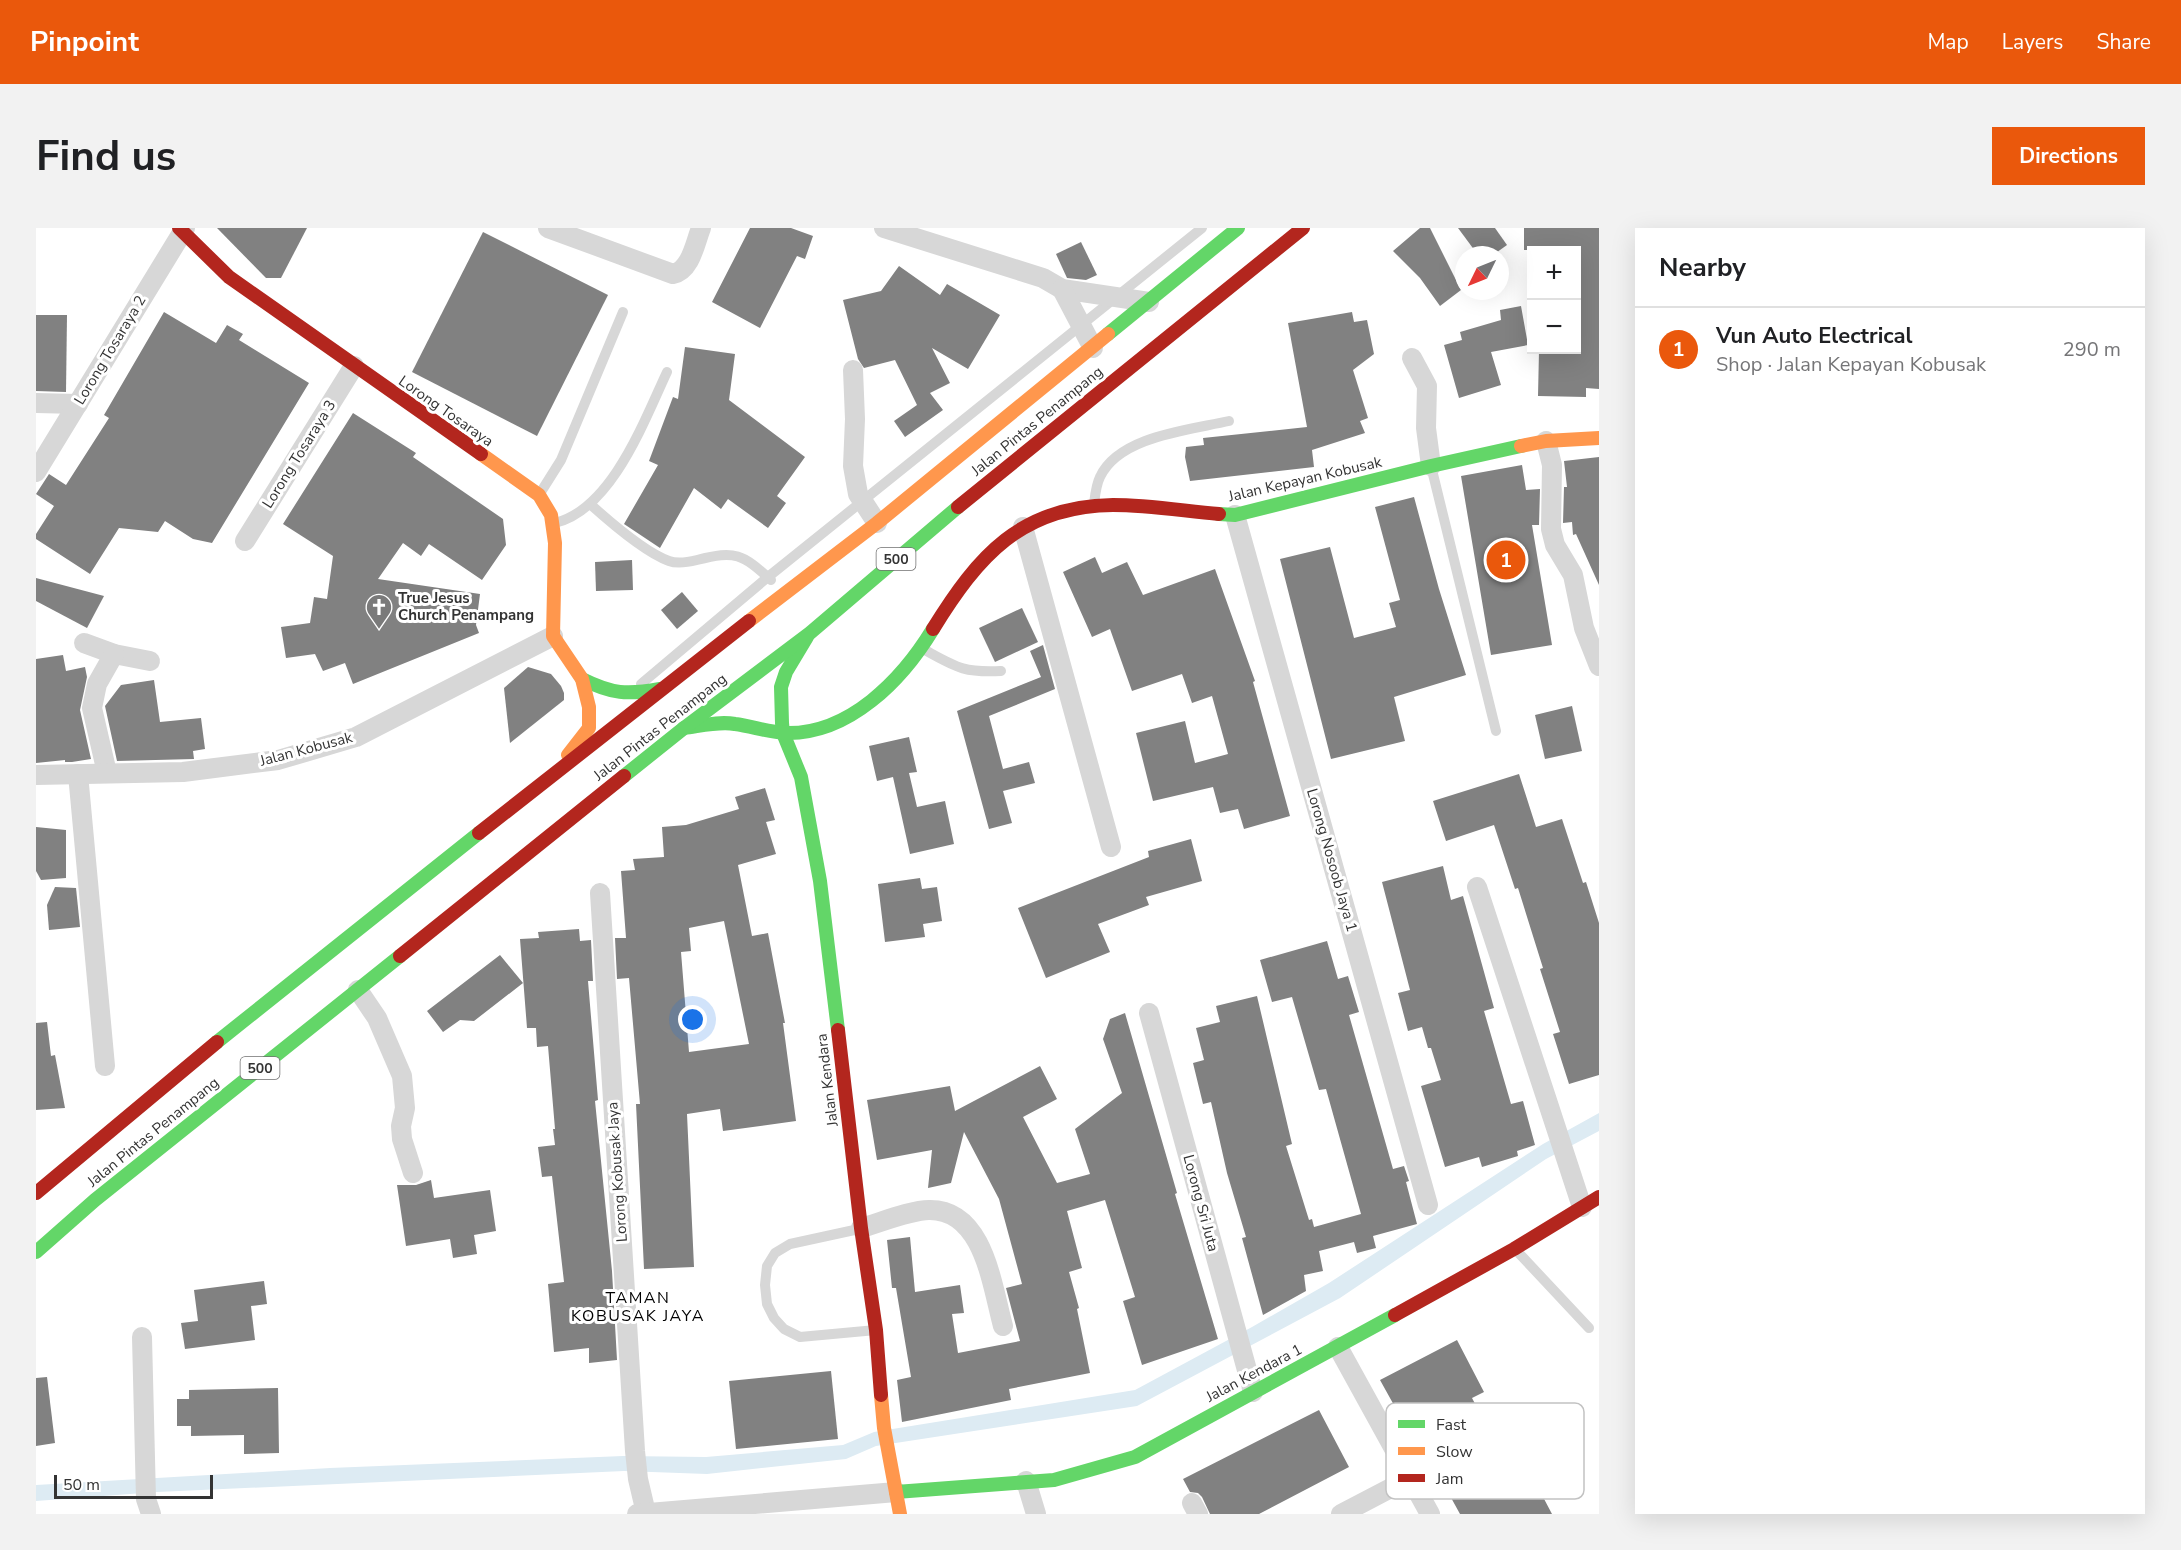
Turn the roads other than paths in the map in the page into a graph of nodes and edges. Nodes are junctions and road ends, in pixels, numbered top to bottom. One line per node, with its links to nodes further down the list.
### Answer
1 (548, 228): 2 (street)
2 (701, 228)
3 (884, 228): 10 (street)
4 (1202, 228): 11 (lane)
5 (1238, 228): 12 (street, Jalan Pintas Penampang / 500)
6 (1303, 228): 9 (street, Jalan Pintas Penampang / 500)
7 (182, 229): 18 (street, Lorong Tosaraya); 22 (street, Lorong Tosaraya 2)
8 (1215, 281): 9 (street)
9 (1228, 289): 39 (street, Jalan Pintas Penampang / 500)
10 (1062, 290): 11 (street); 14 (street)
11 (1115, 297): 12 (street); 14 (lane)
12 (1149, 302): 16 (street, Jalan Pintas Penampang / 500)
13 (623, 312): 28 (lane)
14 (1081, 325): 16 (street); 29 (lane)
15 (1116, 347): 16 (street)
16 (1093, 348): 33 (street, Jalan Pintas Penampang / 500)
17 (1412, 358): 26 (street)
18 (354, 366): 28 (street, Lorong Tosaraya); 36 (street, Lorong Tosaraya 3)
19 (853, 370): 29 (street)
20 (667, 372): 30 (lane)
21 (36, 403): 22 (street)
22 (78, 404): 27 (street, Lorong Tosaraya 2)
23 (1229, 421): 31 (lane)
24 (1599, 438): 25 (street, Jalan Kepayan Kobusak)
25 (1546, 441): 26 (street, Jalan Kepayan Kobusak); 45 (street)
26 (1431, 466): 32 (street, Jalan Kepayan Kobusak); 51 (lane)
27 (36, 472)
28 (539, 495): 34 (street, Lorong Tosaraya)
29 (862, 500): 33 (street); 37 (lane)
30 (590, 504): 34 (lane); 37 (lane)
31 (1093, 506): 32 (street, Jalan Kepayan Kobusak); 35 (street, Jalan Kepayan Kobusak)
32 (1235, 515): 66 (street, Lorong Nosoob Jaya 1)
33 (877, 523): 38 (street, Jalan Pintas Penampang / 500)
34 (552, 524): 40 (street, Lorong Tosaraya)
35 (1023, 527): 42 (street, Jalan Kepayan Kobusak); 57 (street)
36 (245, 542)
37 (768, 577): 38 (lane); 49 (lane)
38 (785, 592): 48 (street, Jalan Pintas Penampang / 500)
39 (810, 633): 50 (street, Jalan Pintas Penampang / 500); 52 (street)
40 (553, 636): 47 (street); 54 (street, Jalan Kobusak)
41 (84, 643): 43 (street)
42 (921, 649): 46 (lane); 52 (street, Jalan Kepayan Kobusak)
43 (114, 654): 44 (street); 54 (street)
44 (150, 662)
45 (1599, 666)
46 (1001, 670)
47 (582, 679): 49 (street); 53 (street)
48 (660, 689): 49 (street); 53 (street, Jalan Pintas Penampang / 500)
49 (629, 694)
50 (684, 728): 52 (street, Jalan Kepayan Kobusak); 60 (street, Jalan Pintas Penampang / 500)
51 (1496, 731)
52 (783, 733): 67 (street, Jalan Kendara)
53 (555, 771): 64 (street, Jalan Pintas Penampang / 500)
54 (107, 773): 55 (street, Jalan Kobusak)
55 (78, 774): 56 (street, Jalan Kobusak); 62 (street)
56 (36, 775)
57 (1111, 847)
58 (1477, 887): 65 (street)
59 (600, 893): 82 (street, Lorong Kobusak Jaya)
60 (358, 990): 63 (street); 69 (street, Jalan Pintas Penampang / 500)
61 (1149, 1013): 75 (street, Lorong Sri Juta)
62 (105, 1066)
63 (413, 1173)
64 (36, 1193)
65 (1591, 1202): 68 (street, Jalan Kendara 1)
66 (1428, 1205)
67 (861, 1228): 70 (street); 72 (street, Jalan Kendara); 72 (lane)
68 (1514, 1249): 71 (lane); 74 (street, Jalan Kendara 1)
69 (36, 1252)
70 (1003, 1326)
71 (1589, 1328)
72 (876, 1330): 79 (street, Jalan Kendara)
73 (142, 1337): 81 (street)
74 (1338, 1347): 75 (street, Jalan Kendara 1); 76 (street)
75 (1253, 1392): 77 (street, Jalan Kendara 1)
76 (1386, 1434)
77 (1026, 1481): 79 (street, Jalan Kendara 1); 84 (street)
78 (1386, 1491): 85 (street)
79 (896, 1492): 82 (street); 83 (street)
80 (1422, 1499): 86 (street)
81 (149, 1507)
82 (643, 1514)
83 (900, 1514)
84 (1036, 1514)
85 (1341, 1514)
86 (1430, 1514)

